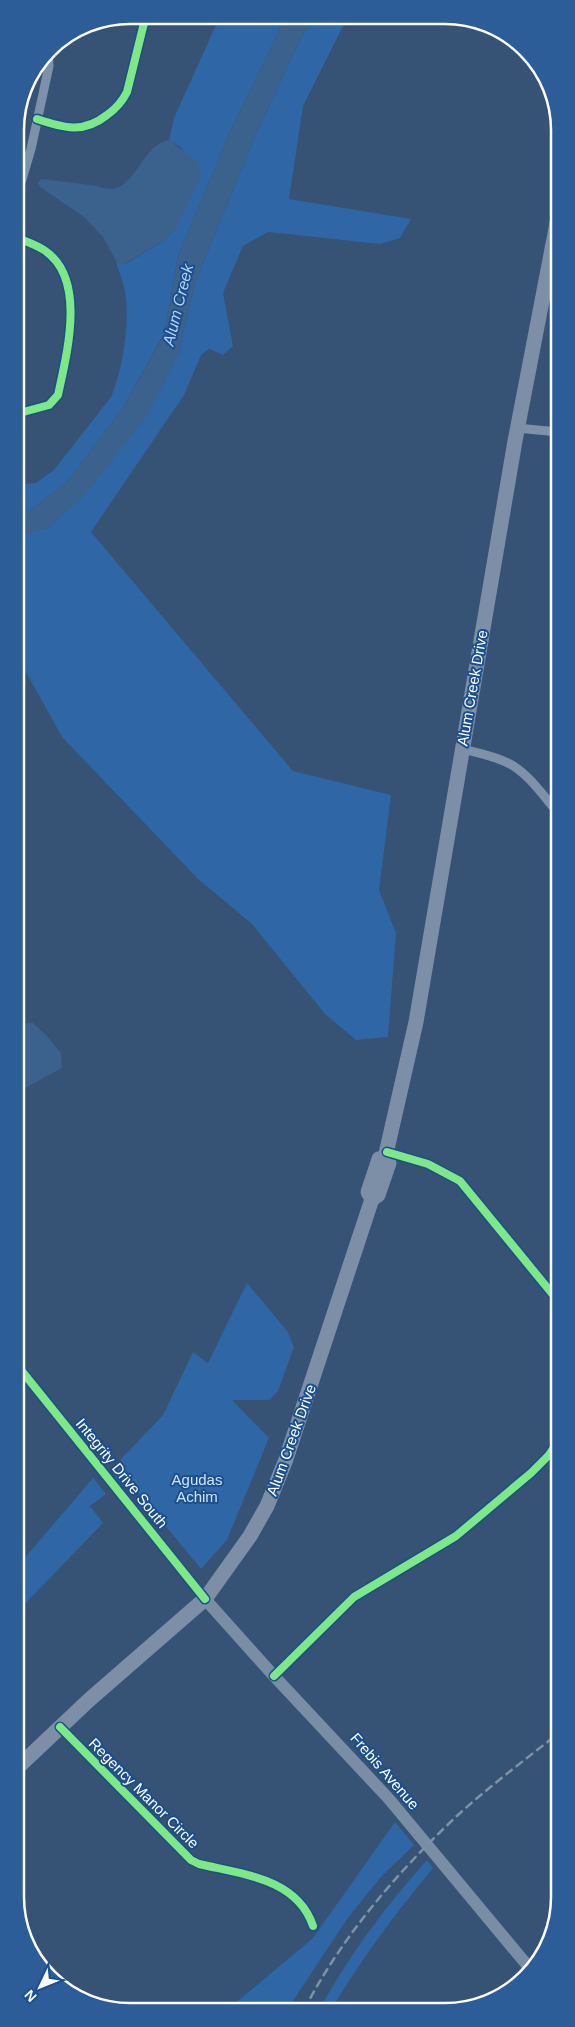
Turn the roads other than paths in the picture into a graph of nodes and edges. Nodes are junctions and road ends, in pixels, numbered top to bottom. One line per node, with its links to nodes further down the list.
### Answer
1 (144, 24): 3 (street)
2 (49, 62): 3 (street)
3 (37, 119): 4 (street)
4 (24, 169)
5 (24, 241): 7 (street)
6 (551, 254): 8 (main road, Alum Creek Drive)
7 (24, 412)
8 (517, 428): 9 (street); 10 (main road, Alum Creek Drive)
9 (551, 431)
10 (462, 749): 11 (street); 12 (main road, Alum Creek Drive)
11 (551, 804)
12 (386, 1155): 13 (street); 16 (main road, Alum Creek Drive)
13 (551, 1292)
14 (24, 1375): 16 (street, Integrity Drive South)
15 (551, 1452): 17 (street)
16 (205, 1599): 17 (main road, Frebis Avenue); 18 (main road, Alum Creek Drive)
17 (274, 1676): 21 (main road, Frebis Avenue)
18 (60, 1727): 19 (main road, Alum Creek Drive); 20 (street, Regency Manor Circle)
19 (24, 1761)
20 (313, 1926)
21 (527, 1965)

